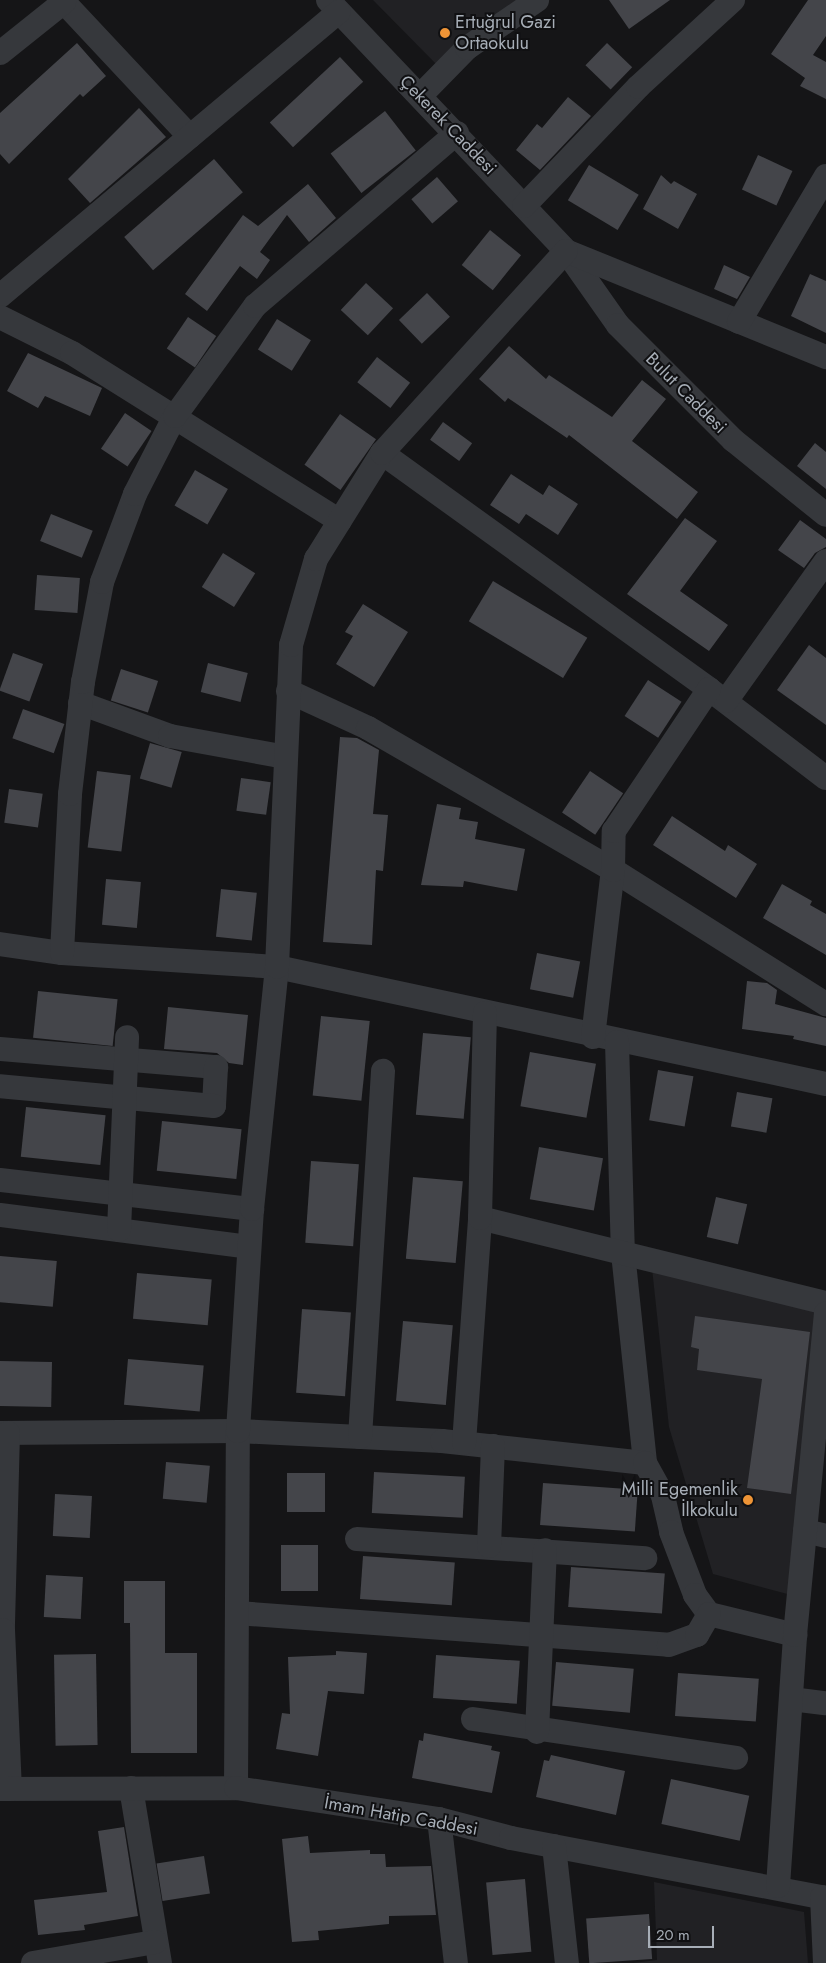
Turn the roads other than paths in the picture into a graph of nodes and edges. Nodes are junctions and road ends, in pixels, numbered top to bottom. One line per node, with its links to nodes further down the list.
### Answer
1 (537, 0): 6 (street)
2 (733, 0): 10 (street)
3 (63, 1): 5 (street); 8 (street)
4 (333, 6): 6 (street, Çekerek Caddesi); 8 (street)
5 (0, 53)
6 (420, 96): 7 (street, Çekerek Caddesi)
7 (456, 133): 10 (street, Çekerek Caddesi); 16 (street)
8 (190, 137): 12 (street)
9 (826, 176): 14 (street)
10 (524, 206): 11 (street, Çekerek Caddesi)
11 (566, 251): 14 (street); 17 (street); 18 (street, Bulut Caddesi)
12 (0, 296)
13 (0, 317): 16 (street)
14 (739, 322): 15 (street)
15 (826, 357)
16 (174, 416): 19 (street); 23 (street)
17 (382, 453): 19 (street); 22 (street)
18 (826, 515)
19 (340, 521): 21 (street)
20 (826, 561): 22 (street)
21 (288, 691): 24 (street); 26 (street)
22 (718, 695): 25 (street); 26 (street)
23 (80, 703): 24 (street); 28 (street)
24 (286, 757): 29 (street)
25 (826, 778)
26 (613, 870): 30 (street); 32 (street)
27 (0, 944): 28 (street)
28 (62, 953): 29 (street)
29 (277, 967): 31 (street); 42 (street)
30 (826, 1004)
31 (485, 1013): 32 (street); 44 (street)
32 (593, 1037): 33 (street)
33 (617, 1042): 37 (street); 47 (street)
34 (0, 1049): 35 (street)
35 (127, 1049): 39 (street); 39 (street)
36 (383, 1071): 53 (street)
37 (826, 1084)
38 (0, 1086): 39 (street)
39 (124, 1099): 41 (street)
40 (0, 1180): 41 (street)
41 (122, 1192): 42 (street); 45 (street)
42 (252, 1209): 46 (street)
43 (0, 1215): 45 (street)
44 (480, 1218): 47 (street); 54 (street)
45 (119, 1230): 46 (street)
46 (249, 1247): 51 (street)
47 (623, 1253): 48 (street); 56 (street)
48 (826, 1303)
49 (826, 1314): 50 (street)
50 (822, 1423): 57 (street)
51 (238, 1431): 52 (street); 53 (street); 62 (street)
52 (4, 1433): 73 (street)
53 (360, 1437): 54 (street)
54 (464, 1443): 55 (street)
55 (493, 1446): 56 (street); 59 (street)
56 (645, 1463): 63 (street)
57 (815, 1534): 64 (street)
58 (357, 1539): 59 (street)
59 (489, 1546): 60 (street)
60 (545, 1550): 61 (street); 65 (street)
61 (645, 1558)
62 (237, 1613): 65 (street); 72 (street)
63 (710, 1614): 64 (street); 65 (street)
64 (795, 1636): 66 (street)
65 (539, 1637): 69 (street)
66 (790, 1699): 67 (street); 76 (street)
67 (826, 1704)
68 (474, 1719): 69 (street)
69 (536, 1732): 70 (street)
70 (736, 1758)
71 (131, 1788): 72 (street, İmam Hatip Caddesi); 73 (street, İmam Hatip Caddesi); 78 (street)
72 (236, 1788): 74 (street, İmam Hatip Caddesi)
73 (5, 1789)
74 (439, 1818): 75 (street, İmam Hatip Caddesi); 80 (street)
75 (554, 1846): 76 (street, İmam Hatip Caddesi); 81 (street)
76 (778, 1886): 77 (street, İmam Hatip Caddesi)
77 (824, 1897): 82 (street)
78 (158, 1952): 79 (street)
79 (33, 1963)
80 (456, 1963)
81 (567, 1963)
82 (826, 1963)

